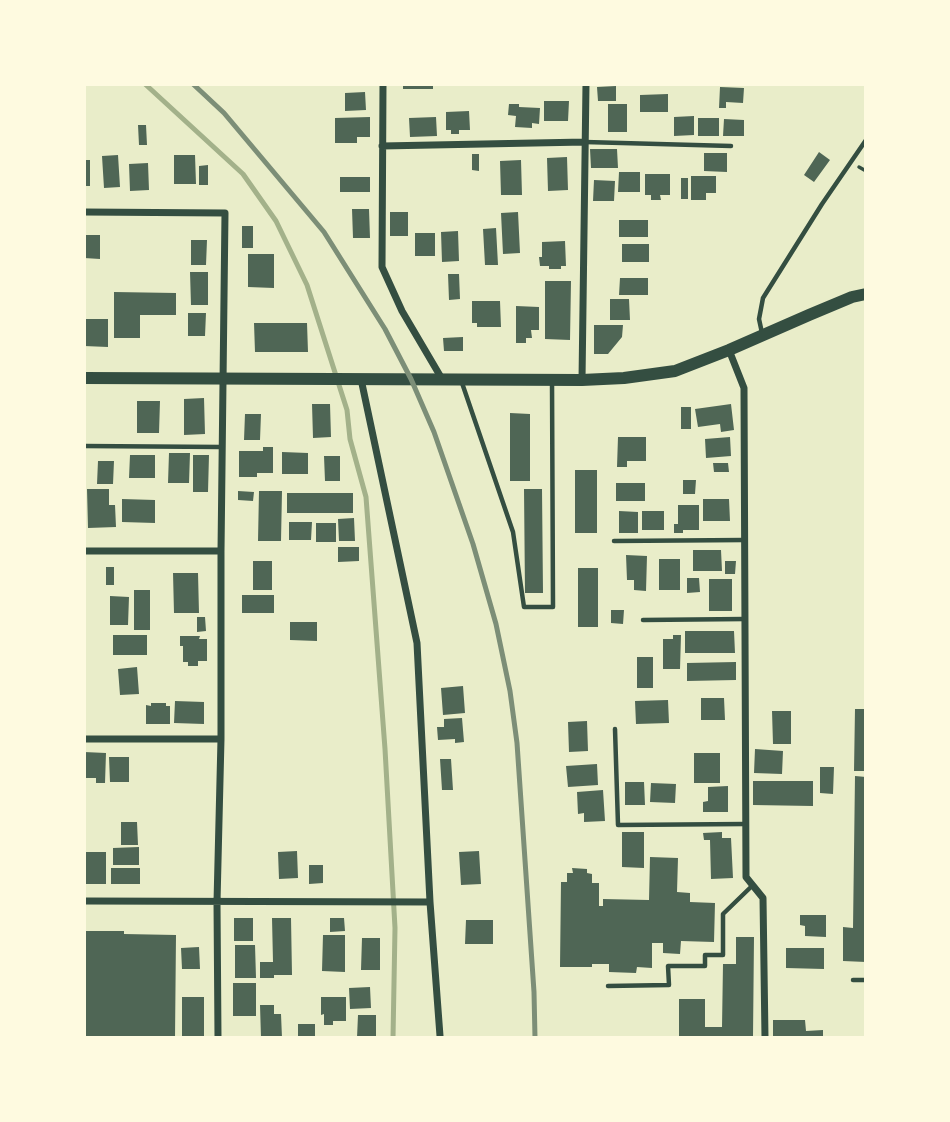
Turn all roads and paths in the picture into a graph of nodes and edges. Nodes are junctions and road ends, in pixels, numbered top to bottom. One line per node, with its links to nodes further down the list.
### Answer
1 (383, 84): 5 (street)
2 (586, 84): 4 (street)
3 (866, 140): 9 (lane)
4 (585, 142): 5 (street); 6 (lane); 17 (street)
5 (382, 146): 14 (street)
6 (731, 146)
7 (84, 212): 12 (street)
8 (866, 294): 9 (street)
9 (762, 334): 10 (street)
10 (729, 350): 17 (street); 20 (street)
11 (84, 378): 12 (street)
12 (222, 379): 13 (street); 19 (street)
13 (361, 379): 14 (street); 33 (street)
14 (442, 379): 15 (street)
15 (460, 379): 16 (street); 16 (lane)
16 (552, 380): 17 (street)
17 (582, 380)
18 (84, 446): 19 (lane)
19 (221, 447): 23 (street)
20 (744, 540): 21 (lane); 24 (street)
21 (614, 541)
22 (84, 551): 23 (street)
23 (221, 551): 28 (street)
24 (745, 619): 25 (lane); 29 (street)
25 (643, 620)
26 (615, 729): 29 (lane)
27 (84, 739): 28 (street)
28 (221, 739): 32 (street)
29 (746, 824): 30 (street)
30 (753, 885): 36 (lane); 39 (street)
31 (84, 901): 32 (street)
32 (217, 902): 33 (street); 38 (street)
33 (430, 902): 37 (street)
34 (853, 980): 35 (lane)
35 (866, 980)
36 (608, 986)
37 (440, 1036)
38 (218, 1038)
39 (765, 1038)

